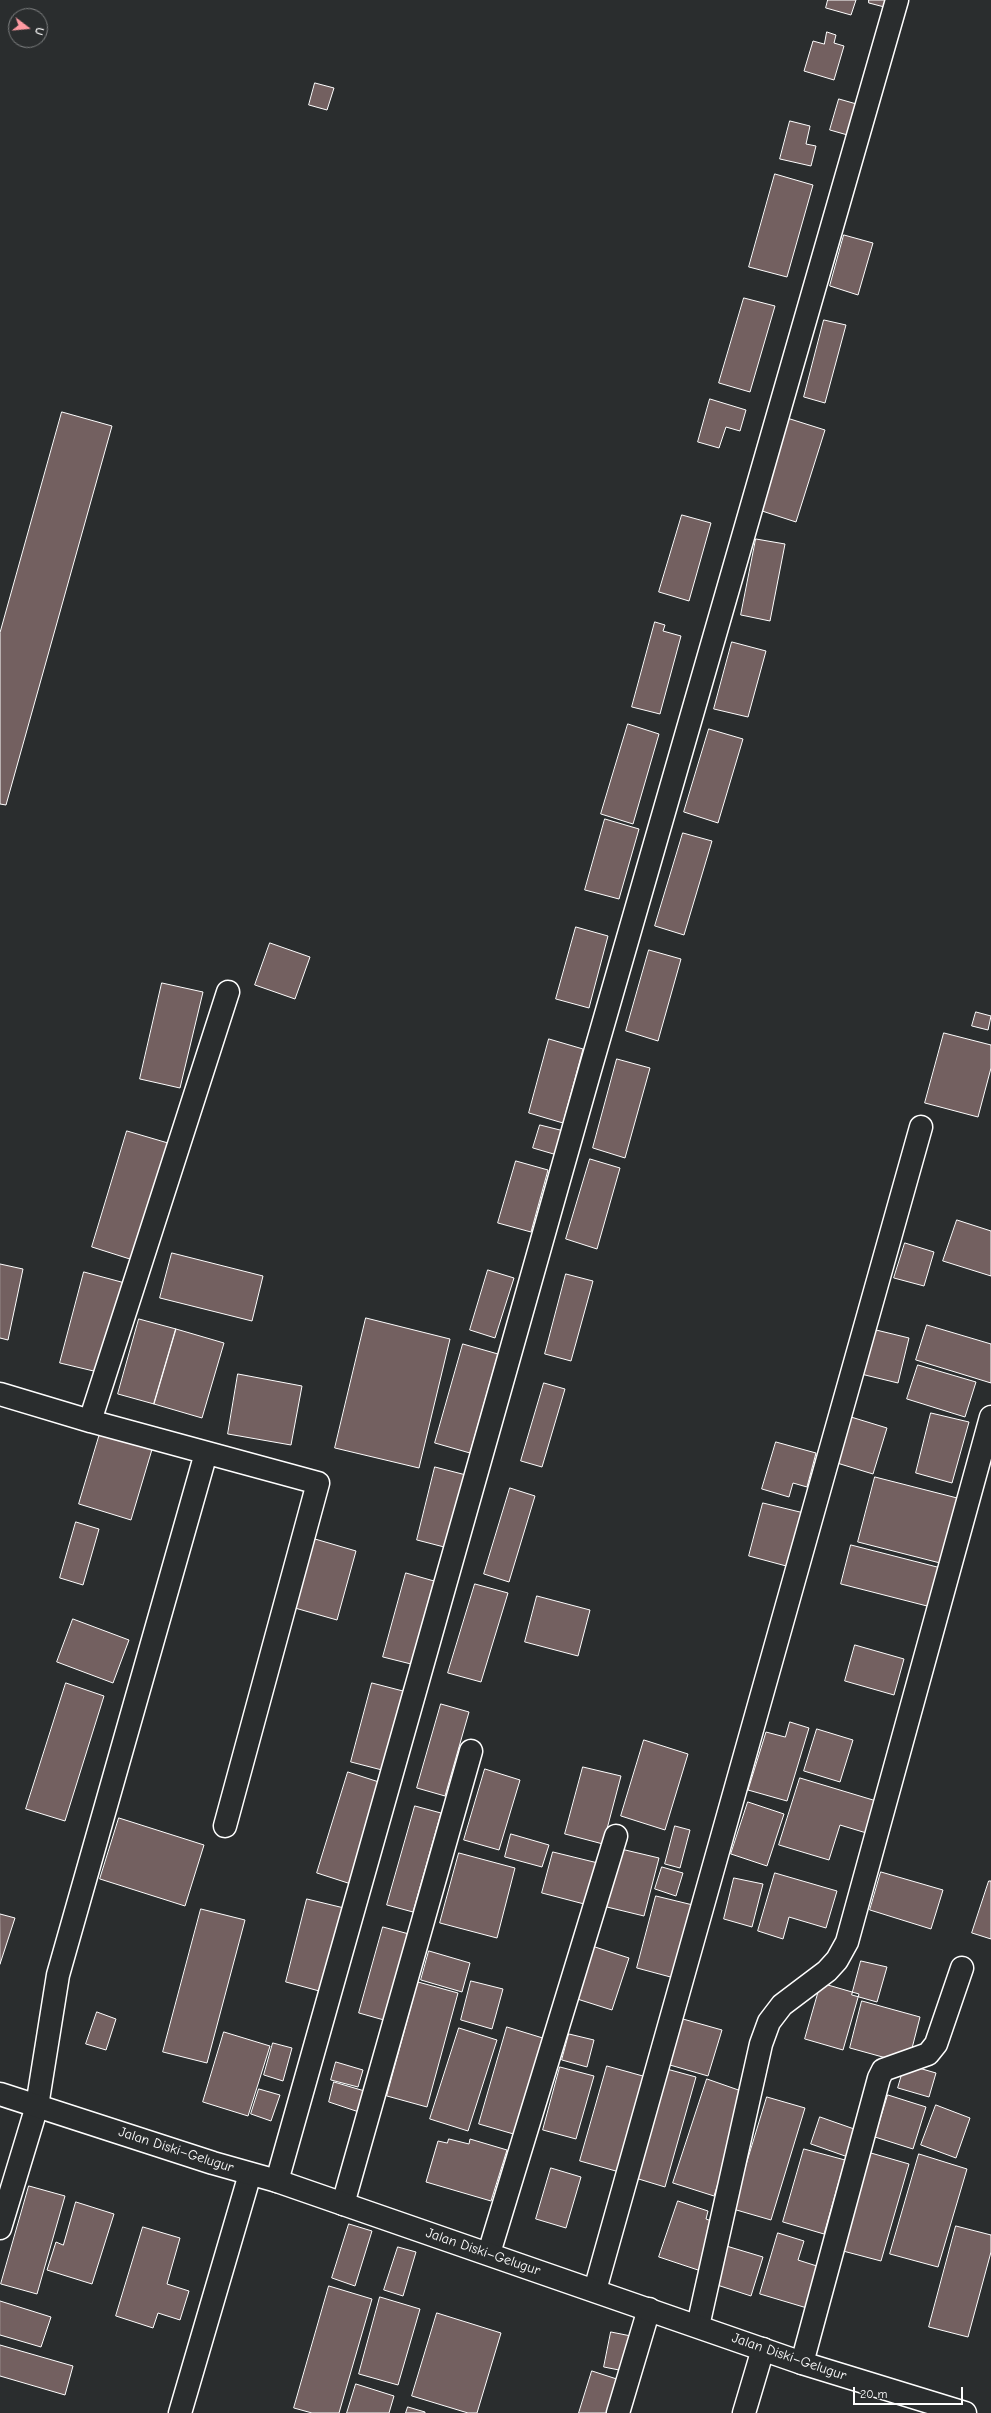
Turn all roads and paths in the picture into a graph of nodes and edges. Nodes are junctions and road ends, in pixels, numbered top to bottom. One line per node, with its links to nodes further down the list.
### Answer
1 (897, 0): 15 (street)
2 (228, 992): 6 (street)
3 (921, 1127): 19 (street)
4 (0, 1394): 6 (street)
5 (991, 1417): 21 (street)
6 (90, 1421): 7 (street)
7 (206, 1452): 9 (street); 13 (street)
8 (472, 1751): 16 (street)
9 (225, 1826)
10 (616, 1836): 18 (street)
11 (962, 1968): 23 (street)
12 (0, 2094): 13 (street, Jalan Diski–Gelugur)
13 (37, 2106): 14 (street, Jalan Diski–Gelugur); 17 (street)
14 (250, 2174): 15 (street, Jalan Diski–Gelugur); 24 (street)
15 (277, 2182): 16 (street, Jalan Diski–Gelugur)
16 (343, 2204): 18 (street, Jalan Diski–Gelugur)
17 (0, 2228)
18 (489, 2253): 19 (street, Jalan Diski–Gelugur)
19 (595, 2290): 20 (street, Jalan Diski–Gelugur)
20 (649, 2309): 21 (street, Jalan Diski–Gelugur); 25 (street)
21 (698, 2326): 22 (street, Jalan Diski–Gelugur)
22 (763, 2349): 23 (street, Jalan Diski–Gelugur); 26 (street)
23 (802, 2363): 27 (street, Jalan Diski–Gelugur)
24 (180, 2413)
25 (618, 2413)
26 (744, 2413)
27 (965, 2413)

